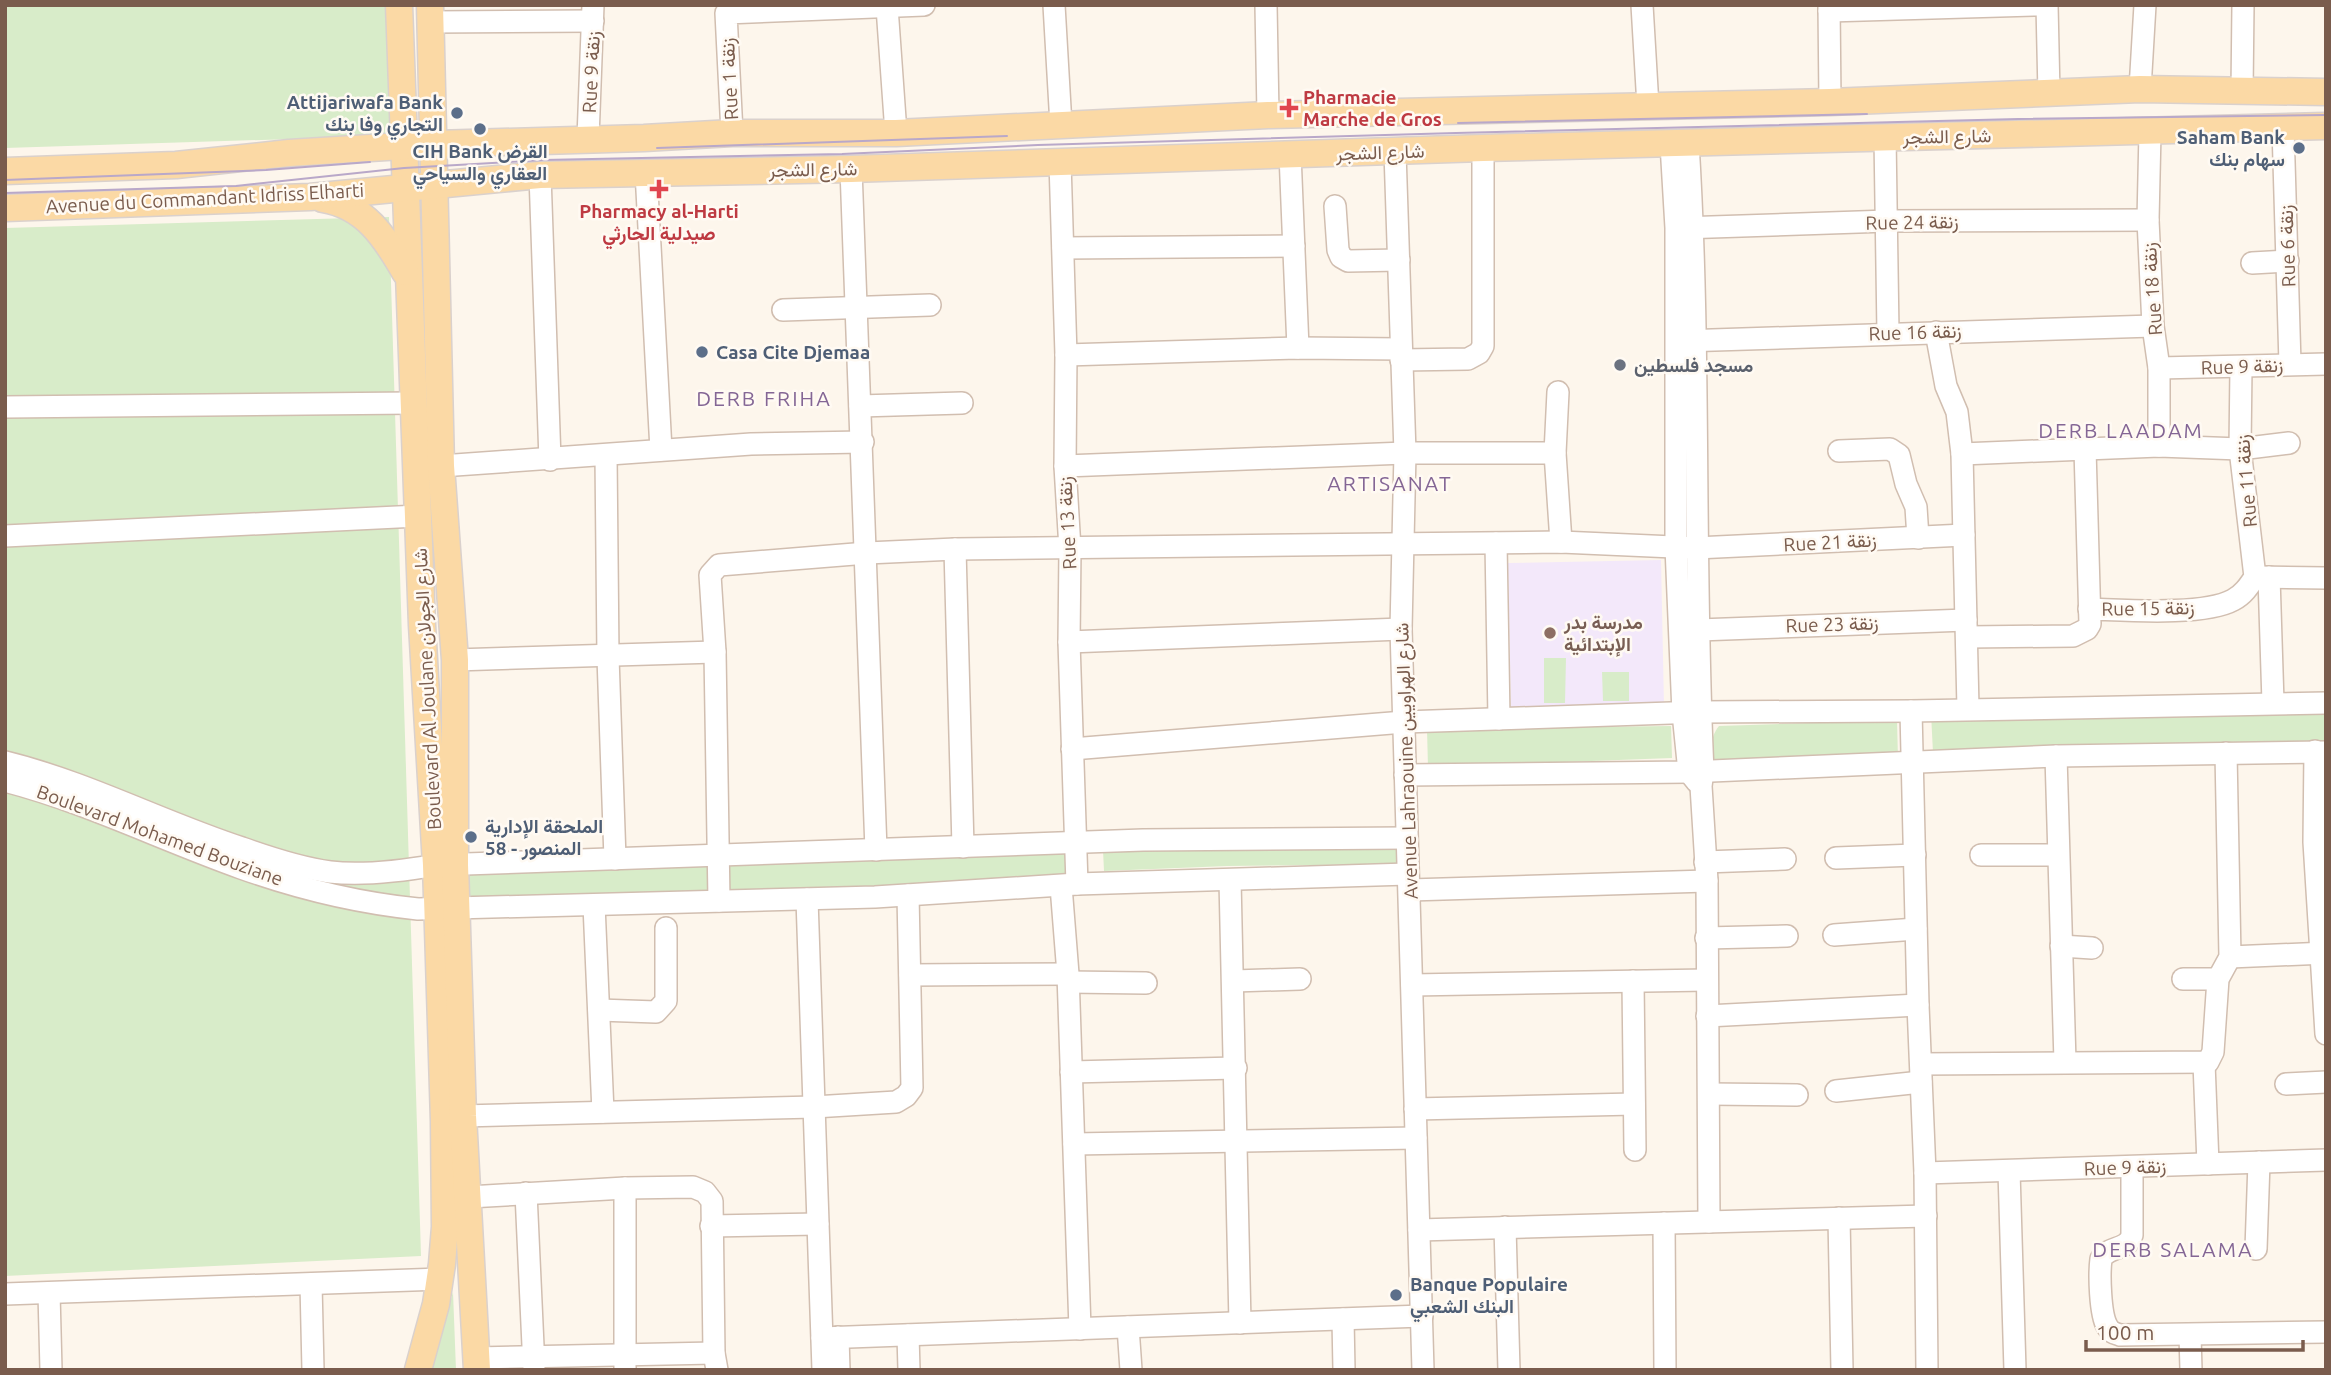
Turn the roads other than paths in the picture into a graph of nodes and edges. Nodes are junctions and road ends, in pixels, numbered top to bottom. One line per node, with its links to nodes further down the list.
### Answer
1 (399, 5): 32 (main road, Boulevard Al Joulane شارع الجولان)
2 (924, 5): 10 (street, Rue 1 زنقة)
3 (1054, 5): 22 (street)
4 (1266, 5): 21 (street)
5 (1642, 5): 20 (street)
6 (2036, 5): 11 (street)
7 (2047, 5): 18 (street)
8 (2145, 5): 15 (street)
9 (2244, 5): 16 (street)
10 (887, 7): 12 (street, Rue 1 زنقة); 27 (street)
11 (1829, 8): 19 (street)
12 (725, 9): 26 (street, Rue 1 زنقة)
13 (593, 13): 14 (street); 29 (street, Rue 9 زنقة)
14 (430, 14): 31 (main road, Boulevard Al Joulane شارع الجولان)
15 (2140, 89): 16 (main road, شارع الشجر); 18 (main road, شارع الشجر)
16 (2242, 91): 17 (main road, شارع الشجر)
17 (2326, 92)
18 (2049, 94): 19 (main road, شارع الشجر)
19 (1830, 102): 20 (main road, شارع الشجر)
20 (1648, 106): 21 (main road, شارع الشجر)
21 (1268, 115): 22 (main road, شارع الشجر)
22 (1061, 125): 27 (main road, شارع الشجر)
23 (2326, 126): 24 (main road, شارع الشجر)
24 (2283, 128): 25 (main road, شارع الشجر); 52 (street, Rue 6 زنقة)
25 (2150, 132): 28 (main road, شارع الشجر); 46 (street, Rue 18 زنقة)
26 (732, 133): 27 (main road, شارع الشجر); 29 (main road, شارع الشجر)
27 (896, 133)
28 (1885, 137): 30 (main road, شارع الشجر); 47 (street)
29 (587, 138): 31 (main road, شارع الشجر)
30 (1680, 143): 33 (main road, شارع الشجر); 48 (street)
31 (435, 144): 32 (main road, Avenue du Commandant Idriss Elharti); 41 (main road, Boulevard Al Joulane شارع الجولان)
32 (404, 146): 38 (main road, Avenue du Commandant Idriss Elharti); 42 (main road, Boulevard Al Joulane شارع الجولان)
33 (1483, 148): 34 (main road, شارع الشجر); 63 (street)
34 (1395, 152): 35 (main road, شارع الشجر); 51 (street, Avenue Lahraouine شارع الهراويين)
35 (1290, 154): 36 (main road, شارع الشجر); 49 (street)
36 (1060, 162): 37 (main road, شارع الشجر); 50 (street, Rue 13 زنقة)
37 (851, 169): 39 (main road, شارع الشجر); 56 (street)
38 (5, 171)
39 (646, 172): 40 (main road, شارع الشجر); 79 (street)
40 (540, 175): 41 (main road, شارع الشجر); 85 (street)
41 (435, 186): 42 (main road, Avenue du Commandant Idriss Elharti); 86 (main road, Boulevard Al Joulane شارع الجولان)
42 (405, 190): 43 (main road, Avenue du Commandant Idriss Elharti); 54 (main road, Boulevard Al Joulane شارع الجولان)
43 (310, 197): 45 (main road, Avenue du Commandant Idriss Elharti); 54 (main road)
44 (1335, 206): 51 (street)
45 (5, 208)
46 (2148, 220): 47 (street, Rue 24 زنقة); 58 (street, Rue 18 زنقة)
47 (1888, 221): 48 (street, Rue 24 زنقة); 60 (street)
48 (1685, 228): 61 (street)
49 (1294, 246): 50 (street); 62 (street)
50 (1063, 248): 64 (street, Rue 13 زنقة)
51 (1399, 260): 63 (street, Avenue Lahraouine شارع الهراويين)
52 (2288, 261): 53 (street); 65 (street, Rue 6 زنقة)
53 (2252, 263)
54 (408, 278): 70 (main road, Boulevard Al Joulane شارع الجولان)
55 (930, 304): 56 (street)
56 (856, 307): 57 (street); 73 (street)
57 (783, 310)
58 (2153, 326): 59 (street, Rue 16 زنقة); 68 (street, Rue 18 زنقة)
59 (1936, 332): 60 (street, Rue 16 زنقة); 83 (street)
60 (1888, 333): 61 (street, Rue 16 زنقة)
61 (1686, 341): 95 (street)
62 (1298, 348): 63 (street); 64 (street)
63 (1401, 354): 81 (street, Avenue Lahraouine شارع الهراويين)
64 (1066, 355): 87 (street, Rue 13 زنقة)
65 (2290, 364): 66 (street, Rue 9 زنقة); 67 (street, Rue 9 زنقة)
66 (2326, 364)
67 (2241, 367): 68 (street, Rue 9 زنقة); 78 (street, Rue 11 زنقة)
68 (2159, 368): 76 (street, Rue 18 زنقة)
69 (1558, 392): 82 (street)
70 (413, 403): 72 (street); 88 (main road, Boulevard Al Joulane شارع الجولان)
71 (962, 403): 73 (street)
72 (5, 407)
73 (860, 407): 74 (street)
74 (863, 442): 79 (street); 98 (street)
75 (2289, 443): 78 (street)
76 (2159, 446): 77 (street); 78 (street)
77 (2085, 449): 83 (street); 101 (street)
78 (2240, 449): 100 (street, Rue 11 زنقة)
79 (661, 450): 84 (street)
80 (1839, 451): 91 (street)
81 (1405, 453): 82 (street); 87 (street); 94 (street, Avenue Lahraouine شارع الهراويين)
82 (1555, 453): 92 (street)
83 (1962, 454): 89 (street)
84 (606, 455): 85 (street); 107 (street)
85 (550, 460): 86 (street)
86 (441, 466): 108 (main road, Boulevard Al Joulane شارع الجولان)
87 (1065, 466): 96 (street, Rue 13 زنقة)
88 (418, 516): 90 (street); 136 (main road, Boulevard Al Joulane شارع الجولان)
89 (1964, 535): 91 (street, Rue 21 زنقة); 102 (street)
90 (5, 536)
91 (1918, 538): 95 (street, Rue 21 زنقة)
92 (1561, 542): 93 (street, Rue 21 زنقة); 95 (street, Rue 21 زنقة)
93 (1496, 543): 94 (street, Rue 21 زنقة); 114 (street)
94 (1403, 545): 96 (street, Rue 21 زنقة); 103 (street, Avenue Lahraouine شارع الهراويين)
95 (1686, 547): 104 (street); 113 (street)
96 (1070, 548): 97 (street, Rue 21 زنقة); 105 (street, Rue 13 زنقة)
97 (955, 549): 98 (street, Rue 21 زنقة); 127 (street)
98 (867, 553): 106 (street, Rue 21 زنقة); 128 (street)
99 (2326, 578): 100 (street, Rue 15 زنقة)
100 (2257, 582): 101 (street, Rue 15 زنقة); 109 (street, Rue 11 زنقة)
101 (2089, 617): 102 (street, Rue 15 زنقة)
102 (1966, 628): 104 (street, Rue 23 زنقة); 111 (street)
103 (1401, 629): 105 (street); 115 (street, Avenue Lahraouine شارع الهراويين)
104 (1699, 631): 113 (street)
105 (1069, 642): 116 (street, Rue 13 زنقة)
106 (715, 652): 107 (street); 129 (street, Rue 21 زنقة)
107 (608, 657): 108 (street); 134 (street)
108 (455, 660): 136 (main road, Boulevard Al Joulane شارع الجولان)
109 (2273, 703): 110 (street); 111 (street)
110 (2326, 703)
111 (1968, 708): 112 (street)
112 (1911, 711): 113 (street); 121 (street)
113 (1692, 712): 114 (street); 123 (street)
114 (1499, 719): 115 (street)
115 (1404, 722): 116 (street); 122 (street, Avenue Lahraouine شارع الهراويين)
116 (1072, 749): 126 (street, Rue 13 زنقة)
117 (2320, 752): 118 (street); 153 (street)
118 (2226, 753): 119 (street); 154 (street)
119 (2056, 756): 121 (street); 132 (street)
120 (5, 762): 136 (street, Boulevard Mohamed Bouziane)
121 (1913, 762): 123 (street); 130 (street)
122 (1405, 775): 123 (street); 125 (street, Avenue Lahraouine شارع الهراويين)
123 (1698, 777): 137 (street)
124 (5, 781): 145 (street, Boulevard Mohamed Bouziane)
125 (1407, 838): 126 (street, Boulevard Mohamed Bouziane); 139 (street, Avenue Lahraouine شارع الهراويين)
126 (1074, 843): 127 (street, Boulevard Mohamed Bouziane); 140 (street, Rue 13 زنقة)
127 (963, 847): 128 (street, Boulevard Mohamed Bouziane)
128 (876, 850): 129 (street, Boulevard Mohamed Bouziane)
129 (718, 855): 134 (street, Boulevard Mohamed Bouziane); 143 (street, Rue 21 زنقة)
130 (1915, 855): 133 (street); 147 (street)
131 (1981, 855): 132 (street)
132 (2058, 855): 151 (street)
133 (1836, 858)
134 (615, 859): 136 (street, Boulevard Mohamed Bouziane)
135 (1785, 859): 137 (street, Boulevard Mohamed Bouziane)
136 (446, 865): 145 (main road, Boulevard Al Joulane شارع الجولان)
137 (1706, 872): 139 (street, Boulevard Mohamed Bouziane); 150 (street)
138 (1230, 880): 139 (street, Boulevard Mohamed Bouziane); 140 (street, Boulevard Mohamed Bouziane); 161 (street)
139 (1409, 882): 164 (street, Avenue Lahraouine شارع الهراويين)
140 (1069, 885): 141 (street, Boulevard Mohamed Bouziane); 156 (street, Rue 13 زنقة)
141 (908, 895): 142 (street, Boulevard Mohamed Bouziane); 155 (street)
142 (807, 899): 143 (street, Boulevard Mohamed Bouziane); 180 (street)
143 (719, 901): 144 (street, Boulevard Mohamed Bouziane)
144 (594, 905): 145 (street, Boulevard Mohamed Bouziane); 166 (street)
145 (448, 909): 183 (main road, Boulevard Al Joulane شارع الجولان); 206 (main road, Boulevard Al Joulane شارع الجولان)
146 (666, 928): 166 (street)
147 (1916, 929): 148 (street); 165 (street)
148 (1834, 935)
149 (1787, 936): 150 (street)
150 (1706, 938): 160 (street)
151 (2061, 946): 152 (street); 169 (street)
152 (2092, 948)
153 (2322, 953): 154 (street); 168 (street)
154 (2230, 957): 159 (street)
155 (910, 975): 156 (street); 180 (street)
156 (1068, 978): 163 (street); 172 (street, Rue 13 زنقة)
157 (1300, 979): 161 (street)
158 (2183, 979): 159 (street)
159 (2218, 979): 170 (street)
160 (1707, 980): 162 (street); 167 (street)
161 (1234, 981): 171 (street)
162 (1633, 981): 164 (street); 179 (street)
163 (1146, 983)
164 (1412, 985): 181 (street, Avenue Lahraouine شارع الهراويين)
165 (1918, 1006): 167 (street); 173 (street)
166 (599, 1010): 182 (street)
167 (1707, 1016): 177 (street)
168 (2326, 1034)
169 (2066, 1062): 170 (street); 173 (street)
170 (2204, 1063): 190 (street)
171 (1236, 1068): 172 (street); 185 (street)
172 (1071, 1072): 186 (street, Rue 13 زنقة)
173 (1921, 1073): 176 (street); 193 (street)
174 (2326, 1082): 175 (street)
175 (2286, 1084)
176 (1836, 1091)
177 (1709, 1094): 178 (street); 199 (street)
178 (1797, 1095)
179 (1634, 1104): 181 (street); 187 (street)
180 (814, 1107): 182 (street); 201 (street)
181 (1415, 1109): 184 (street, Avenue Lahraouine شارع الهراويين)
182 (603, 1112): 183 (street)
183 (463, 1116): 196 (main road, Boulevard Al Joulane شارع الجولان)
184 (1416, 1138): 185 (street); 204 (street, Avenue Lahraouine شارع الهراويين)
185 (1237, 1142): 186 (street); 212 (street)
186 (1074, 1144): 214 (street, Rue 13 زنقة)
187 (1635, 1150)
188 (2326, 1160): 189 (street, Rue 9 زنقة)
189 (2259, 1163): 190 (street, Rue 9 زنقة); 205 (street)
190 (2208, 1164): 191 (street, Rue 9 زنقة)
191 (2132, 1167): 192 (street, Rue 9 زنقة); 217 (street)
192 (2009, 1171): 193 (street, Rue 9 زنقة); 237 (street)
193 (1925, 1173): 197 (street)
194 (625, 1188): 195 (street); 202 (street); 221 (street)
195 (526, 1193): 196 (street); 222 (street)
196 (469, 1197): 223 (main road, Boulevard Al Joulane شارع الجولان)
197 (1926, 1216): 198 (street); 236 (street)
198 (1839, 1218): 199 (street); 235 (street)
199 (1709, 1222): 200 (street)
200 (1664, 1223): 203 (street); 234 (street)
201 (818, 1224): 202 (street); 218 (street)
202 (711, 1226): 219 (street)
203 (1505, 1227): 204 (street); 233 (street)
204 (1419, 1230): 210 (street, Avenue Lahraouine شارع الهراويين)
205 (2256, 1249)
206 (441, 1279): 207 (street); 226 (main road, Boulevard Al Joulane شارع الجولان)
207 (311, 1284): 208 (street); 225 (street)
208 (49, 1293): 209 (street); 224 (street)
209 (5, 1294)
210 (1422, 1316): 211 (street); 232 (street, Avenue Lahraouine شارع الهراويين)
211 (1343, 1319): 212 (street); 231 (street)
212 (1240, 1323): 213 (street)
213 (1128, 1327): 214 (street); 230 (street)
214 (1080, 1329): 216 (street)
215 (2326, 1332): 217 (street)
216 (908, 1335): 218 (street); 229 (street)
217 (2190, 1335): 238 (street)
218 (830, 1338): 227 (street); 228 (street)
219 (716, 1361): 221 (street)
220 (583, 1362): 221 (street); 222 (street)
221 (625, 1362)
222 (534, 1363): 223 (street)
223 (477, 1364)
224 (51, 1370)
225 (313, 1370)
226 (418, 1370)
227 (823, 1370)
228 (839, 1370)
229 (909, 1370)
230 (1131, 1370)
231 (1344, 1370)
232 (1423, 1370)
233 (1509, 1370)
234 (1665, 1370)
235 (1842, 1370)
236 (1927, 1370)
237 (2015, 1370)
238 (2191, 1370)

